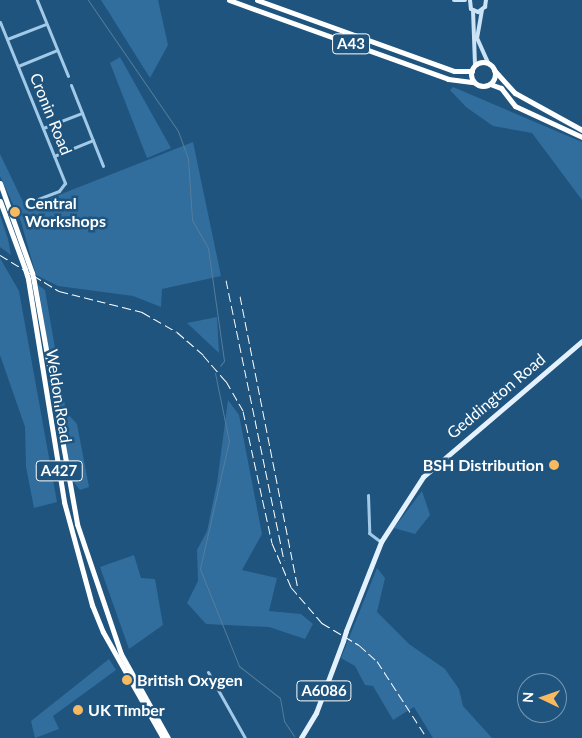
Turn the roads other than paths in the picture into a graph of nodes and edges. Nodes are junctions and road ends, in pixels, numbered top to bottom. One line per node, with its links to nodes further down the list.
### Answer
1 (37, 0): 13 (street)
2 (229, 0): 9 (highway, A43)
3 (233, 0): 9 (street)
4 (257, 0): 20 (highway, A43)
5 (454, 0): 6 (street)
6 (463, 0): 8 (street)
7 (486, 0): 11 (street)
8 (470, 2): 10 (street)
9 (241, 4): 22 (highway, A43)
10 (472, 10): 11 (street); 17 (street)
11 (482, 10): 16 (street)
12 (0, 22): 14 (street, Cronin Road)
13 (46, 24): 14 (street); 15 (street)
14 (7, 39): 18 (street, Cronin Road)
15 (57, 50): 18 (street); 21 (street)
16 (488, 63): 17 (highway); 19 (highway)
17 (475, 65): 20 (highway)
18 (18, 66): 26 (street, Cronin Road)
19 (494, 70): 23 (highway); 27 (highway)
20 (472, 71): 22 (highway)
21 (68, 76)
22 (474, 82): 23 (highway, A43)
23 (490, 84): 28 (highway, A43)
24 (71, 85): 25 (street)
25 (82, 113): 26 (street); 29 (street)
26 (43, 128): 30 (street, Cronin Road)
27 (582, 130)
28 (582, 137)
29 (93, 140): 30 (street); 31 (street)
30 (54, 156): 33 (street, Cronin Road)
31 (104, 166)
32 (0, 184): 38 (highway, Weldon Road / A427, bridge)
33 (36, 200)
34 (0, 201): 38 (highway, Weldon Road / A427, bridge)
35 (582, 341): 37 (main road, Geddington Road / A6086)
36 (368, 495): 37 (street)
37 (381, 542): 44 (main road, Geddington Road / A6086, bridge)
38 (119, 655): 39 (highway, A427)
39 (122, 662): 41 (highway, A427); 42 (highway, A427)
40 (208, 672): 43 (street)
41 (163, 738)
42 (168, 738)
43 (245, 738)
44 (301, 738)

